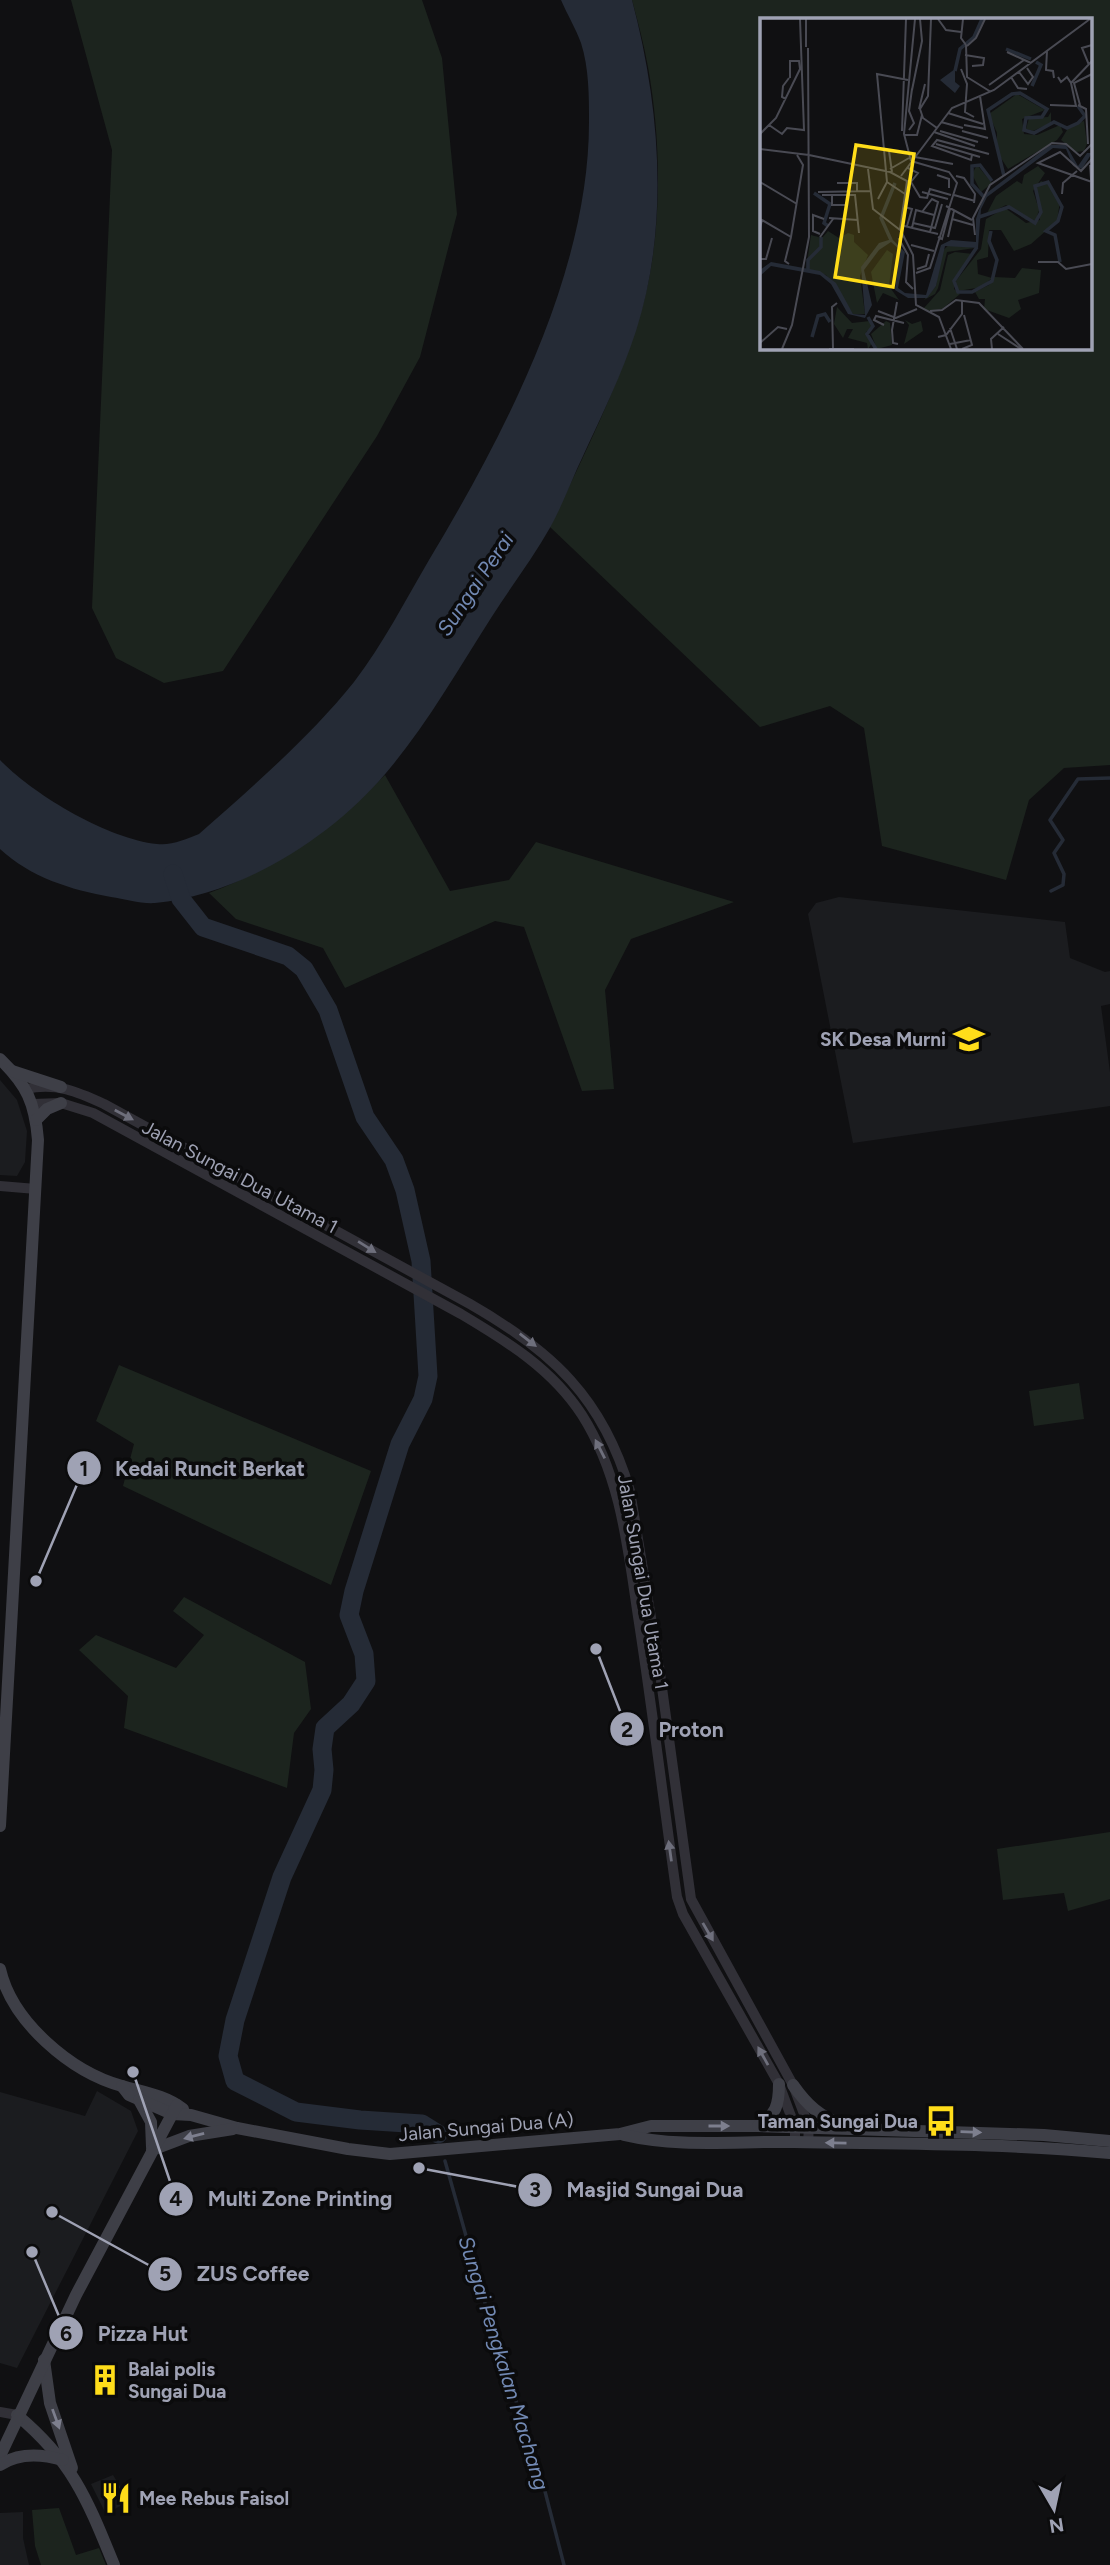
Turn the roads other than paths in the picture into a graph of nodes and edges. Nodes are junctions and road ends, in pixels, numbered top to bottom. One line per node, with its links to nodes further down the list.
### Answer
1 (0, 1059): 2 (main road)
2 (12, 1071): 3 (main road); 4 (main road)
3 (61, 1087): 4 (street, Jalan Sungai Dua Utama 1); 10 (street, Jalan Sungai Dua Utama 1, one-way to 10)
4 (26, 1089): 6 (main road)
5 (61, 1103): 6 (street, Jalan Sungai Dua Utama 1); 7 (main road); 10 (street, Jalan Sungai Dua Utama 1)
6 (33, 1104): 7 (main road)
7 (36, 1120): 9 (main road)
8 (0, 1186): 9 (street)
9 (36, 1189): 11 (main road)
10 (388, 1267): 13 (street, Jalan Sungai Dua Utama 1, one-way to 10); 14 (street, Jalan Sungai Dua Utama 1, one-way to 14)
11 (0, 1826)
12 (0, 1969): 15 (main road)
13 (779, 2084): 18 (main road); 19 (street, Jalan Sungai Dua Utama 1)
14 (793, 2085): 20 (street, Jalan Sungai Dua Utama 1); 22 (main road)
15 (122, 2086): 16 (main road); 17 (main road)
16 (139, 2100): 17 (main road); 27 (main road)
17 (174, 2109): 21 (main road, Jalan Sungai Dua (A)); 27 (main road)
18 (758, 2126): 19 (main road, Jalan Sungai Dua (A)); 23 (main road, Jalan Sungai Dua (A), one-way to 18)
19 (795, 2127): 20 (main road, Jalan Sungai Dua (A)); 25 (street, Jalan Sungai Dua Utama 1)
20 (809, 2127): 22 (main road, Jalan Sungai Dua (A)); 26 (street, Jalan Sungai Dua Utama 1)
21 (237, 2128): 23 (main road, Jalan Sungai Dua (A)); 27 (main road, one-way to 27)
22 (856, 2129): 24 (main road, Jalan Sungai Dua (A), one-way to 24)
23 (620, 2134): 25 (main road, Jalan Sungai Dua (A))
24 (1110, 2141)
25 (795, 2142): 26 (main road, Jalan Sungai Dua (A))
26 (808, 2143): 28 (main road, Jalan Sungai Dua (A), one-way to 26)
27 (152, 2150): 29 (main road)
28 (1110, 2153)
29 (44, 2360): 31 (main road); 35 (main road, one-way to 35)
30 (0, 2412): 31 (street)
31 (17, 2415): 32 (main road); 33 (main road)
32 (0, 2455)
33 (63, 2460): 34 (main road); 35 (main road)
34 (0, 2465)
35 (75, 2477): 36 (main road)
36 (114, 2565)

